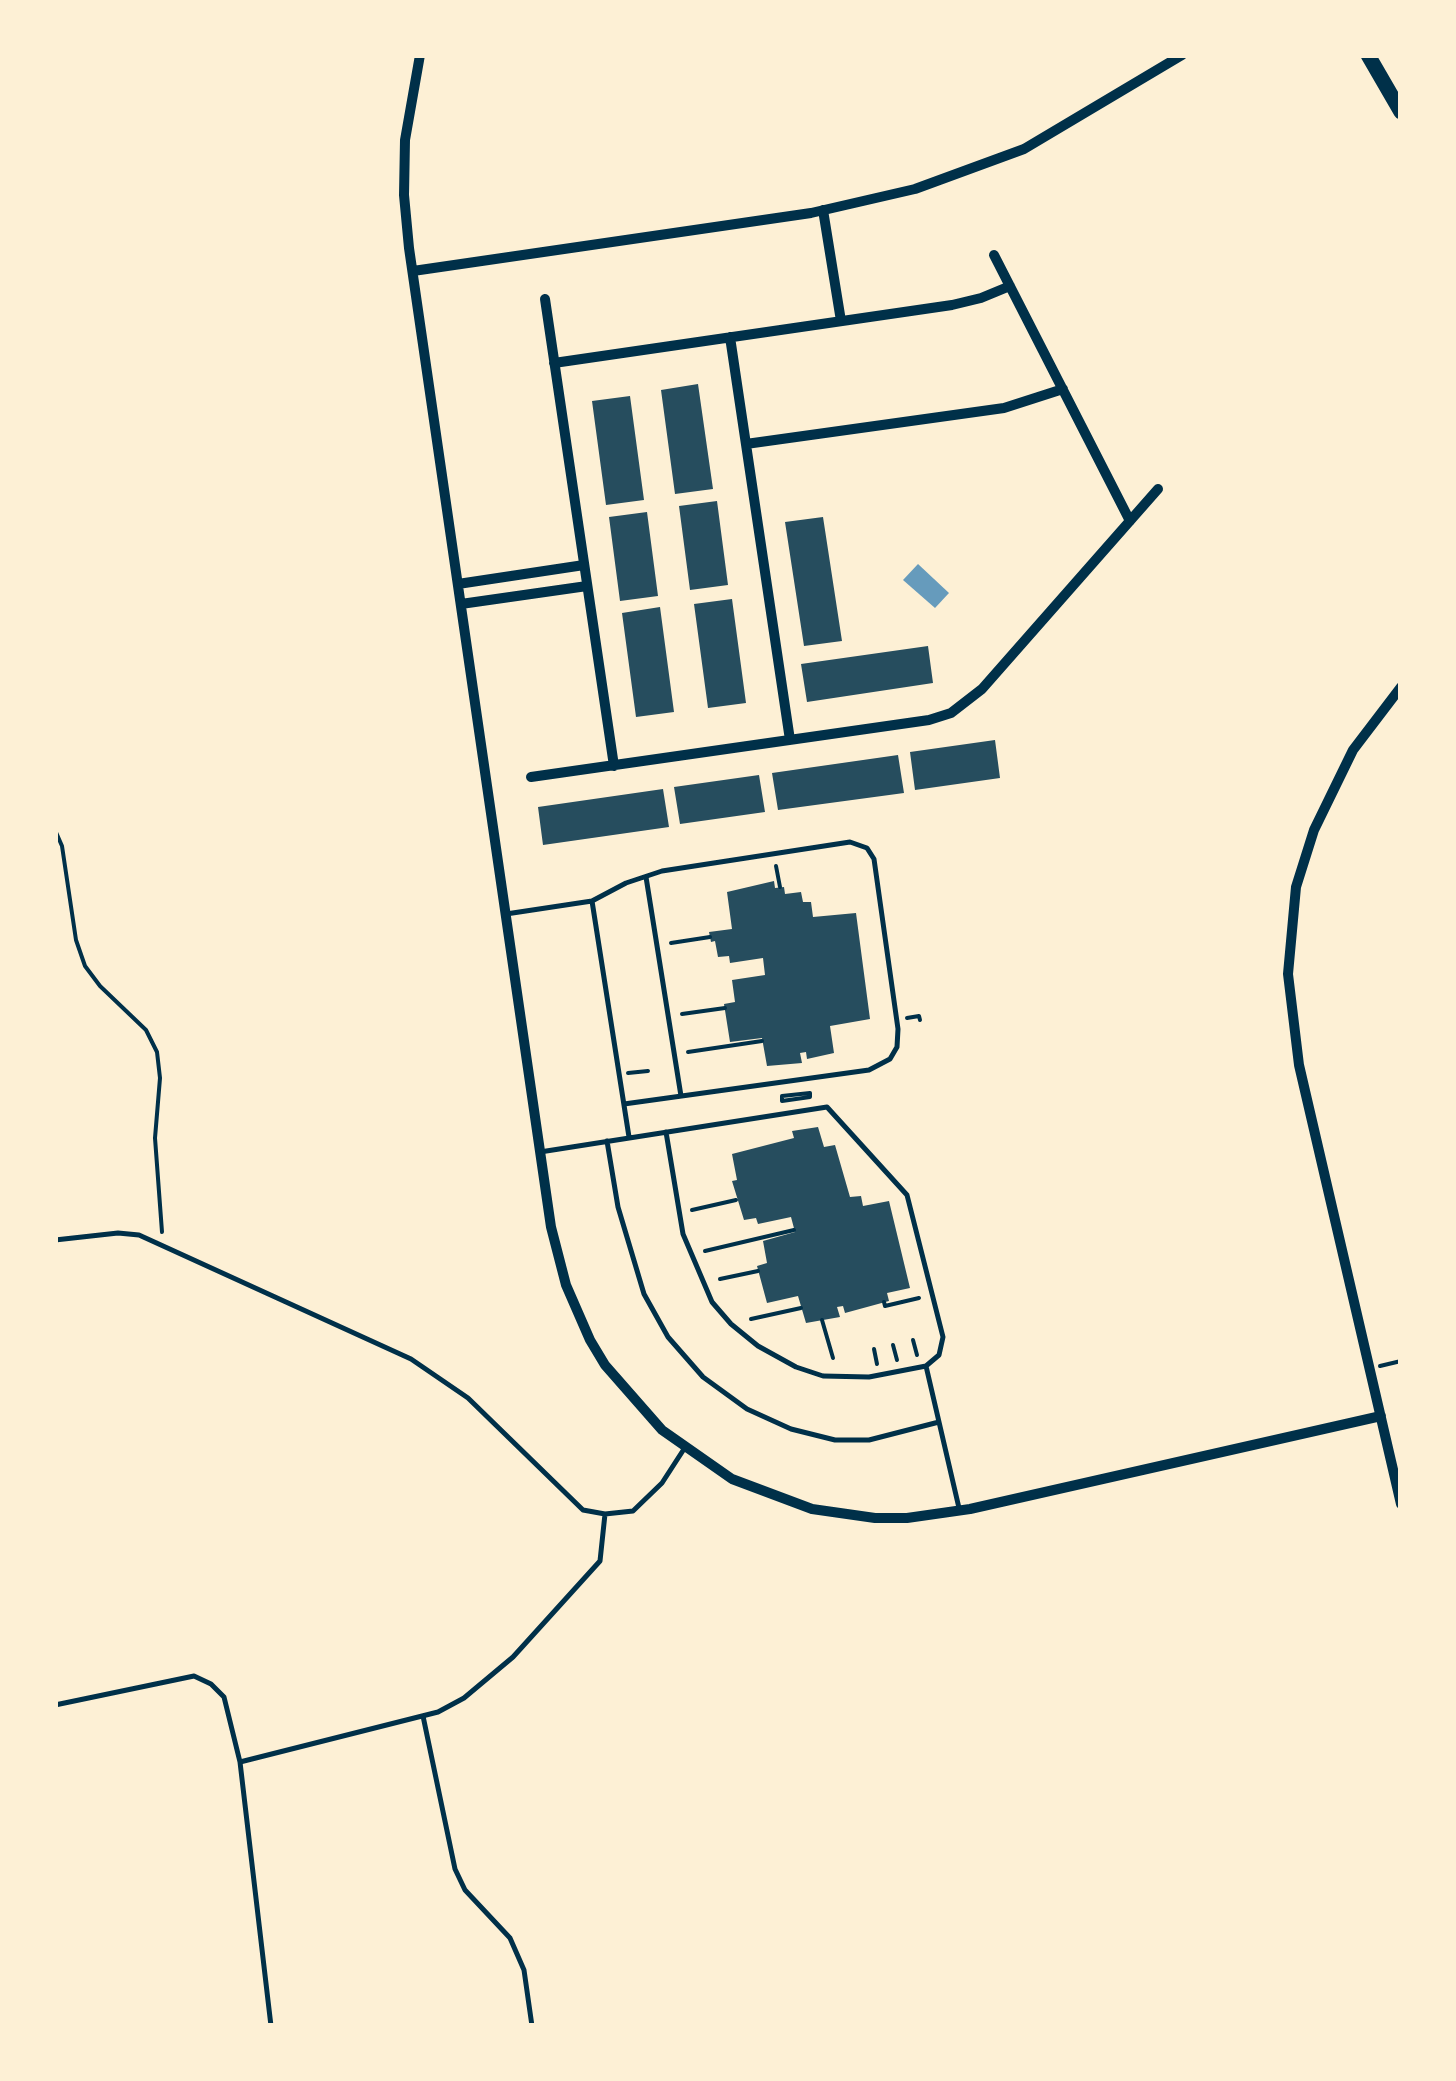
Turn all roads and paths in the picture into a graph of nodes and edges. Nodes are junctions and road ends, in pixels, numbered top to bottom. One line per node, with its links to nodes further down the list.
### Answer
1 (420, 55): 7 (street)
2 (1182, 55): 5 (street)
3 (1368, 55): 4 (highway)
4 (1401, 112)
5 (824, 210): 7 (street); 10 (street)
6 (994, 255): 8 (street)
7 (413, 271): 18 (street)
8 (1010, 286): 10 (street); 13 (street)
9 (545, 299): 12 (street)
10 (841, 321): 11 (street)
11 (730, 337): 12 (street); 14 (street)
12 (554, 363): 17 (street)
13 (1063, 389): 14 (street); 16 (street)
14 (746, 444): 22 (street)
15 (1158, 490): 16 (street)
16 (1130, 520): 22 (street)
17 (584, 565): 18 (street); 19 (street)
18 (458, 584): 20 (street)
19 (587, 586): 20 (street); 23 (street)
20 (461, 604): 30 (street)
21 (1401, 687): 66 (street)
22 (790, 740): 23 (street)
23 (614, 766): 24 (street)
24 (532, 777)
25 (55, 830): 53 (path)
26 (776, 866): 28 (path)
27 (646, 877): 29 (lane); 41 (lane); 41 (lane)
28 (780, 887)
29 (592, 901): 30 (lane); 40 (lane)
30 (506, 914): 48 (street)
31 (710, 937): 32 (path)
32 (671, 942)
33 (725, 1008): 34 (path)
34 (682, 1014)
35 (908, 1018): 36 (path)
36 (920, 1020)
37 (762, 1040): 38 (path)
38 (688, 1052)
39 (648, 1070): 40 (path)
40 (620, 1074): 44 (lane)
41 (682, 1096): 44 (lane)
42 (782, 1096): 43 (path)
43 (790, 1100)
44 (624, 1104): 46 (lane)
45 (666, 1132): 46 (lane); 65 (lane); 65 (lane)
46 (629, 1138): 47 (lane)
47 (608, 1141): 48 (lane); 68 (lane)
48 (540, 1152): 69 (street)
49 (736, 1200): 50 (path)
50 (692, 1210)
51 (794, 1230): 54 (path)
52 (55, 1240): 53 (lane)
53 (163, 1244): 72 (lane)
54 (705, 1251)
55 (758, 1271): 56 (path)
56 (720, 1279)
57 (920, 1298): 58 (path)
58 (884, 1302)
59 (801, 1308): 60 (path)
60 (752, 1319)
61 (822, 1320): 63 (path)
62 (913, 1340): 65 (path)
63 (833, 1358)
64 (1401, 1361): 66 (path)
65 (923, 1366): 68 (lane)
66 (1371, 1368): 67 (street)
67 (1381, 1416): 70 (street); 71 (street)
68 (939, 1422): 71 (lane)
69 (684, 1448): 71 (street); 72 (lane)
70 (1401, 1504)
71 (960, 1511)
72 (605, 1514): 74 (lane)
73 (55, 1705): 75 (lane)
74 (424, 1716): 75 (lane); 77 (lane)
75 (240, 1762): 76 (lane)
76 (271, 2026)
77 (532, 2026)

